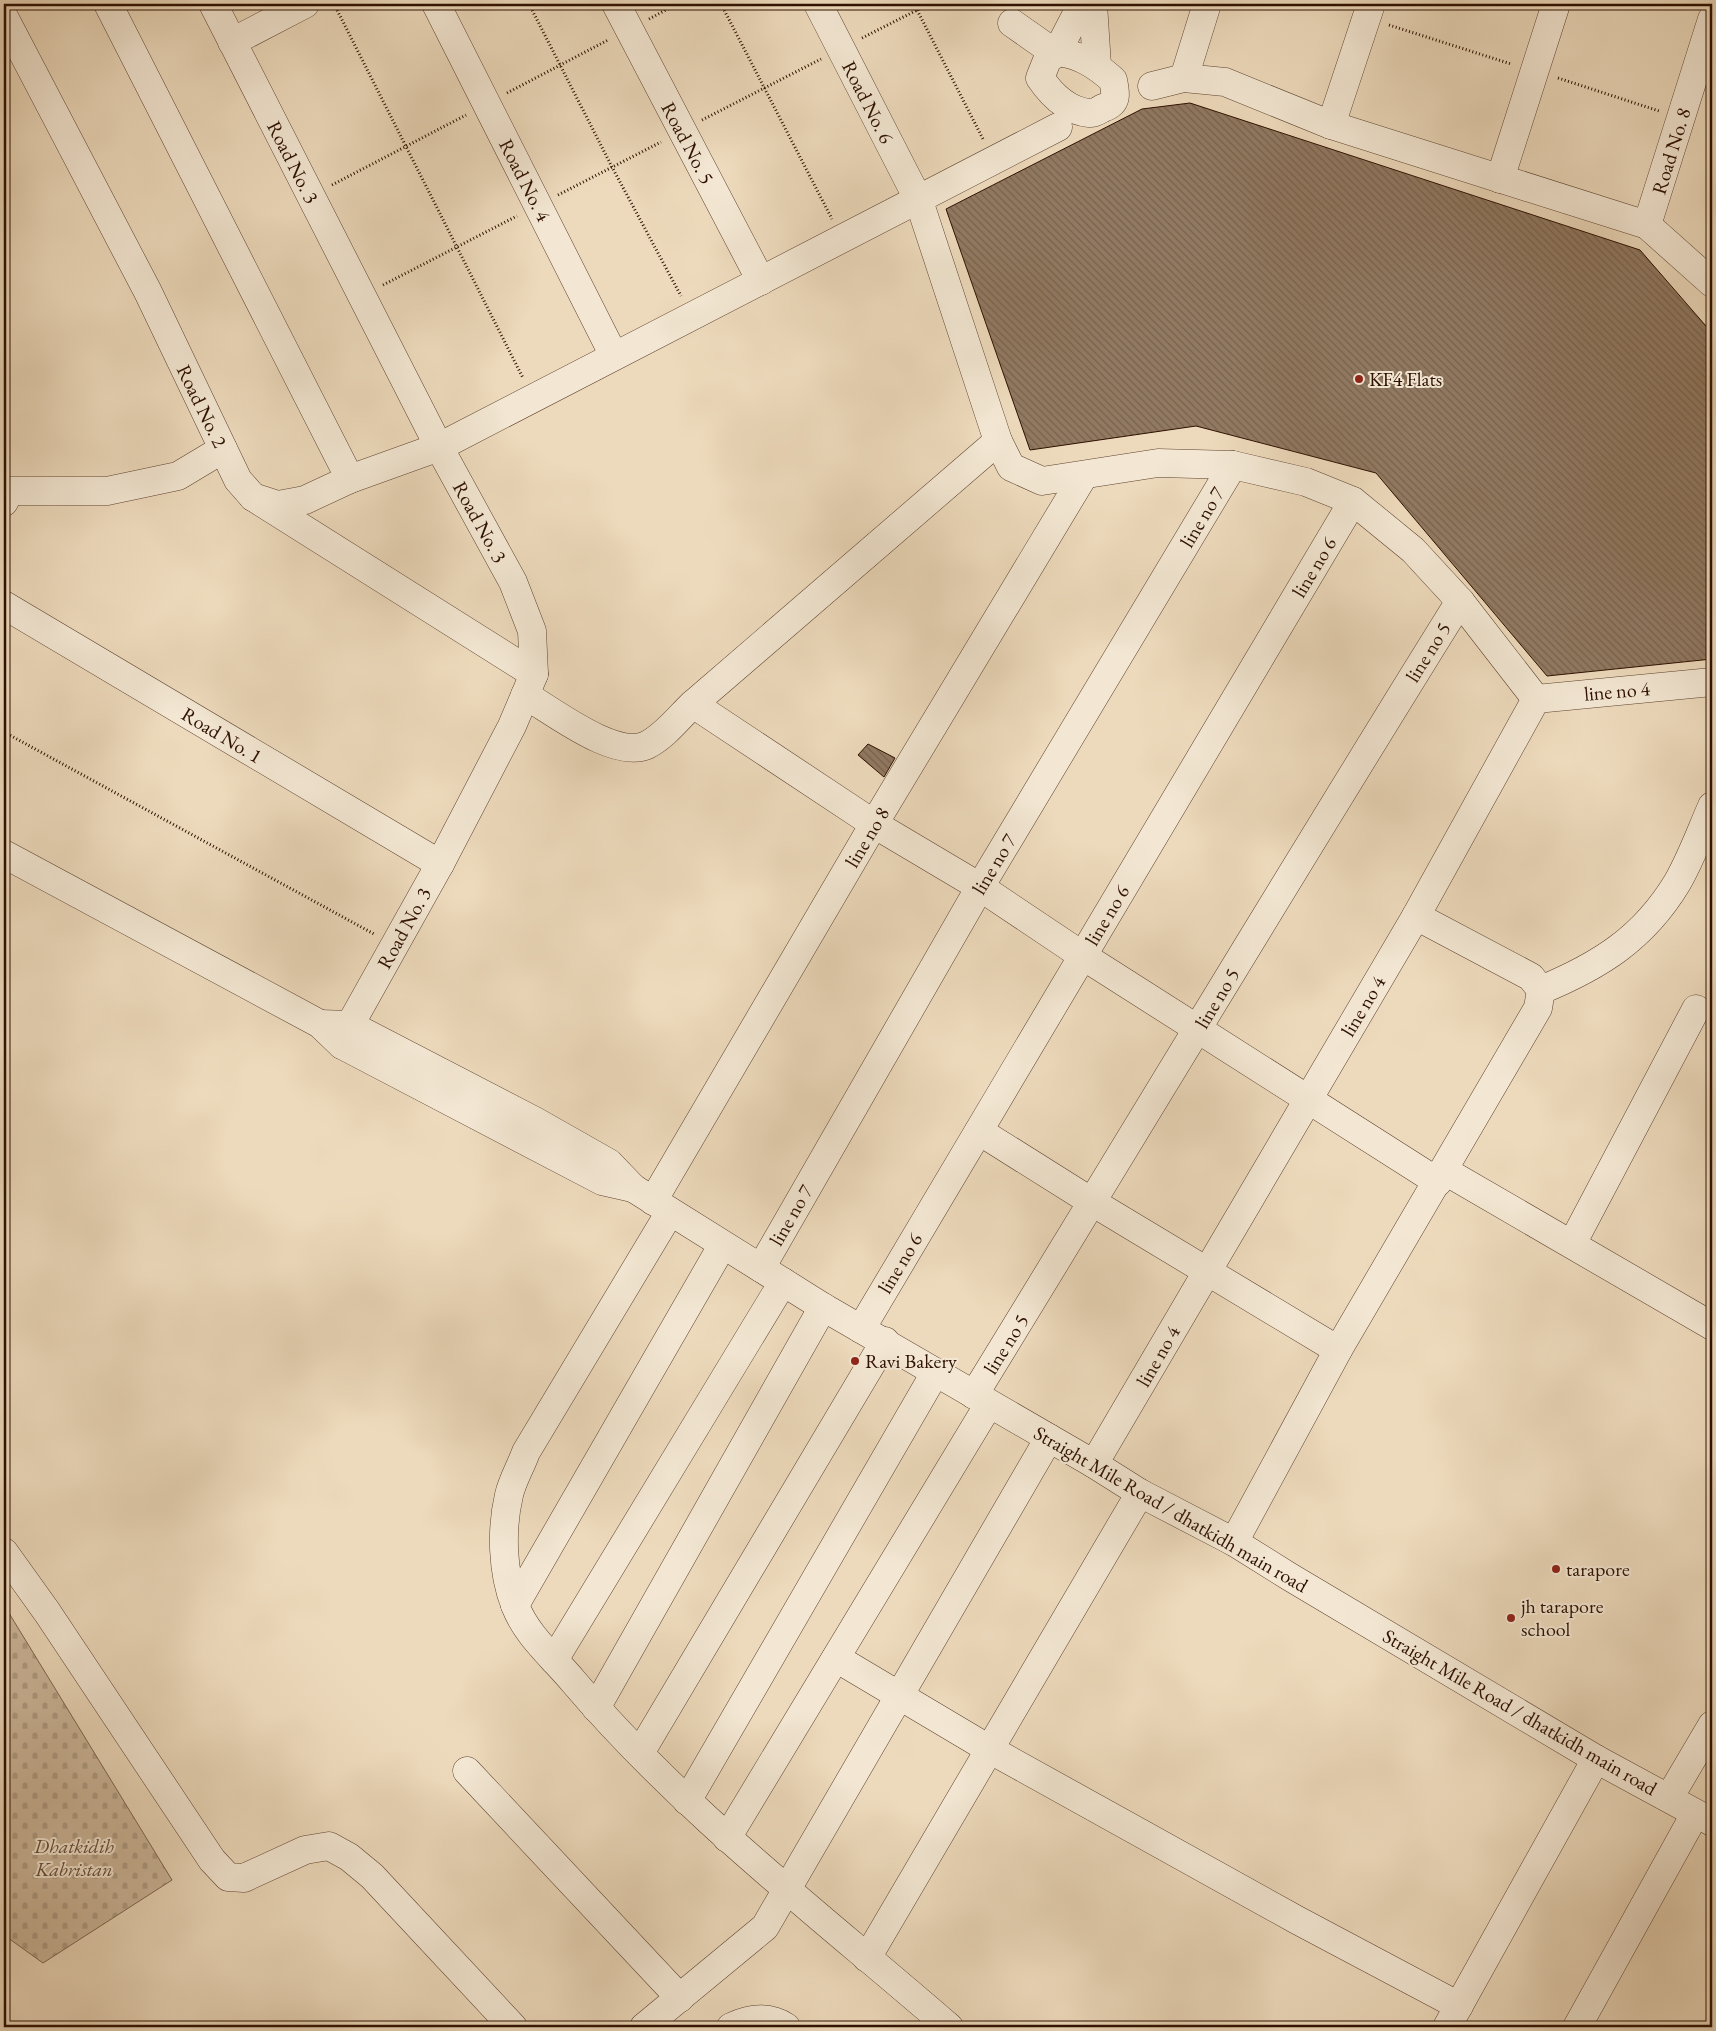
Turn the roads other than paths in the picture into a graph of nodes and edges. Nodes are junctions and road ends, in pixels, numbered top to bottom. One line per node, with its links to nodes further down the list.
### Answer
1 (108, 4): 32 (street)
2 (212, 4): 15 (street, Road No. 3)
3 (305, 4): 15 (street)
4 (436, 4): 26 (street, Road No. 4)
5 (616, 4): 24 (street, Road No. 5)
6 (818, 4): 22 (street, Road No. 6)
7 (1082, 4): 12 (street)
8 (1093, 4): 18 (street)
9 (1207, 4): 16 (street)
10 (1371, 4): 19 (street)
11 (1556, 4): 21 (street)
12 (1008, 13): 17 (street)
13 (4, 17): 29 (street, Road No. 2)
14 (1712, 19): 23 (street, Road No. 8)
15 (232, 42): 28 (street, Road No. 3)
16 (1184, 78): 18 (street); 19 (street)
17 (1048, 88): 18 (street); 18 (street); 20 (street)
18 (1103, 91): 20 (street)
19 (1331, 125): 21 (street)
20 (1058, 127): 22 (street)
21 (1500, 179): 23 (street)
22 (919, 201): 24 (street); 27 (street, Road No. 6)
23 (1647, 226): 25 (street)
24 (761, 281): 26 (street)
25 (1712, 282)
26 (614, 356): 28 (street)
27 (998, 441): 31 (street, Road No. 6); 41 (street, Road No. 2)
28 (438, 447): 32 (street); 39 (street, Road No. 3)
29 (223, 449): 33 (street, Road No. 2); 35 (street)
30 (1234, 465): 31 (street, Road No. 6); 34 (street, Road No. 6); 46 (street, line no 7)
31 (1084, 475): 43 (street, line no 8)
32 (350, 479): 33 (street)
33 (253, 497): 39 (street, Road No. 2)
34 (1354, 501): 36 (street, Road No. 6); 48 (street, line no 6)
35 (4, 502)
36 (1460, 601): 40 (street, Road No. 6); 51 (street, line no 5)
37 (4, 605): 45 (street, Road No. 1)
38 (1712, 682): 40 (street, line no 4)
39 (529, 685): 41 (street, Road No. 2); 45 (street, Road No. 3)
40 (1536, 698): 47 (street, line no 4)
41 (693, 704): 43 (street)
42 (1712, 806): 49 (street)
43 (874, 824): 46 (street); 56 (street, line no 8)
44 (4, 854): 52 (street, Straight Mile Road / dhatkidh main road)
45 (440, 864): 52 (street, Road No. 3)
46 (980, 887): 48 (street); 61 (street, line no 7)
47 (1416, 916): 49 (street); 53 (street, line no 4)
48 (1083, 956): 51 (street); 54 (street, line no 6)
49 (1541, 990): 55 (street)
50 (1696, 1009): 58 (street)
51 (1198, 1030): 53 (street); 57 (street, line no 5)
52 (346, 1035): 56 (street, Straight Mile Road / dhatkidh main road)
53 (1308, 1100): 55 (street); 60 (street, line no 4)
54 (979, 1131): 57 (street); 64 (street, line no 6)
55 (1441, 1176): 58 (street); 65 (street)
56 (652, 1201): 59 (street, Straight Mile Road / dhatkidh main road); 73 (street, line no 8)
57 (1092, 1202): 60 (street); 67 (street, line no 5)
58 (1572, 1244): 63 (street)
59 (722, 1246): 61 (street, Straight Mile Road / dhatkidh main road); 73 (street)
60 (1207, 1271): 65 (street); 69 (street, line no 4)
61 (772, 1275): 62 (street, Straight Mile Road / dhatkidh main road); 75 (street, line no 7)
62 (823, 1307): 64 (street, Straight Mile Road / dhatkidh main road); 77 (street)
63 (1712, 1326)
64 (873, 1335): 66 (street, Straight Mile Road / dhatkidh main road); 80 (street, line no 6)
65 (1338, 1350): 71 (street)
66 (935, 1373): 67 (street, Straight Mile Road / dhatkidh main road); 84 (street)
67 (982, 1399): 68 (street, Straight Mile Road / dhatkidh main road); 74 (street, line no 5)
68 (1049, 1438): 69 (street, Straight Mile Road / dhatkidh main road); 76 (street)
69 (1094, 1464): 70 (street, Straight Mile Road / dhatkidh main road)
70 (1140, 1493): 71 (street, Straight Mile Road / dhatkidh main road); 79 (street)
71 (1234, 1542): 81 (street, Straight Mile Road / dhatkidh main road)
72 (4, 1552): 91 (street)
73 (515, 1605): 75 (street, line no 8)
74 (836, 1658): 76 (street); 86 (street, line no 5)
75 (554, 1660): 77 (street, line no 8)
76 (900, 1696): 79 (street); 87 (street)
77 (596, 1708): 80 (street, line no 8)
78 (1712, 1725): 83 (street)
79 (989, 1749): 88 (street); 90 (street)
80 (640, 1753): 84 (street, line no 8)
81 (1596, 1759): 83 (street, Straight Mile Road / dhatkidh main road); 90 (street)
82 (467, 1771): 89 (street)
83 (1669, 1798): 85 (street, Straight Mile Road / dhatkidh main road)
84 (687, 1801): 86 (street, line no 8)
85 (1703, 1818): 96 (street)
86 (728, 1838): 87 (street, line no 8)
87 (788, 1890): 88 (street, line no 8); 89 (street)
88 (867, 1958): 95 (street, line no 8)
89 (680, 1998): 92 (street)
90 (1453, 2016)
91 (513, 2027)
92 (644, 2027)
93 (731, 2027): 94 (street)
94 (786, 2027)
95 (949, 2027)
96 (1577, 2027)

